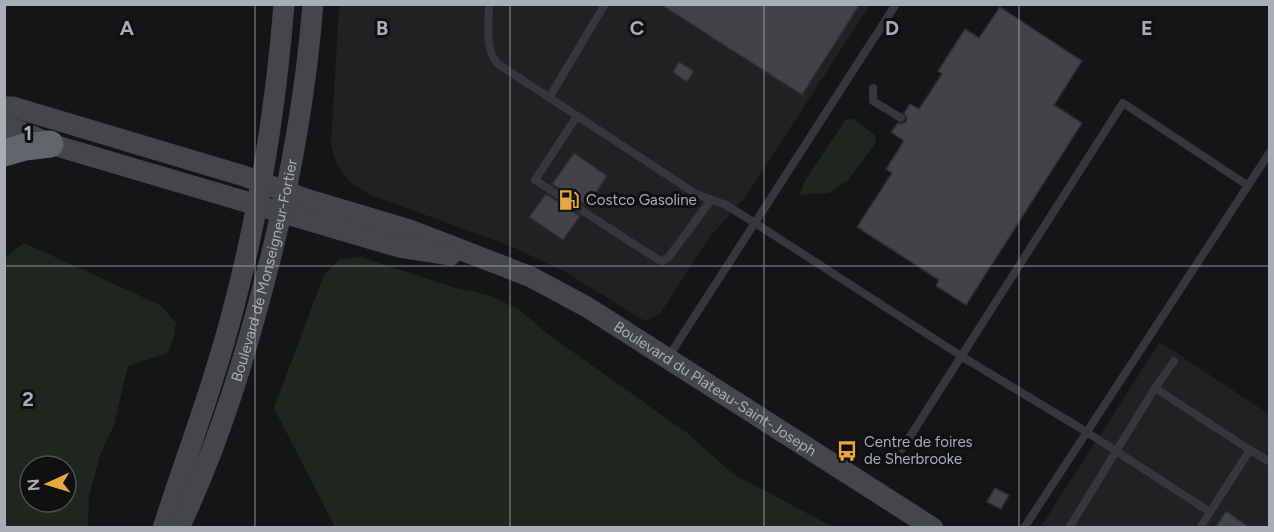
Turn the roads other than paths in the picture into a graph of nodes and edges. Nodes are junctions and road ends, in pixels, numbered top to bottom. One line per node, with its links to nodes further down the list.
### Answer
1 (284, 4): 15 (street, Boulevard de Monseigneur-Fortier)
2 (313, 4): 17 (street, Boulevard de Monseigneur-Fortier)
3 (489, 4): 7 (lane)
4 (605, 4): 7 (lane)
5 (896, 4): 21 (lane)
6 (873, 88): 10 (lane)
7 (549, 98): 9 (lane)
8 (4, 107): 15 (street, Boulevard du Plateau-Saint-Joseph)
9 (577, 116): 18 (lane); 18 (lane)
10 (901, 118)
11 (4, 126): 12 (street, Boulevard du Plateau-Saint-Joseph)
12 (50, 144): 14 (highway); 19 (street, Boulevard du Plateau-Saint-Joseph)
13 (1269, 152): 16 (lane)
14 (4, 153)
15 (262, 183): 17 (street, Boulevard du Plateau-Saint-Joseph); 19 (street, Boulevard de Monseigneur-Fortier)
16 (1247, 185): 23 (lane); 27 (lane)
17 (287, 191): 20 (street, Boulevard de Monseigneur-Fortier); 22 (street, Boulevard du Plateau-Saint-Joseph)
18 (711, 200): 21 (lane)
19 (258, 206): 20 (street, Boulevard du Plateau-Saint-Joseph); 33 (street, Boulevard de Monseigneur-Fortier)
20 (282, 213): 22 (street, Boulevard du Plateau-Saint-Joseph); 34 (street, Boulevard de Monseigneur-Fortier)
21 (755, 223): 23 (lane); 24 (lane)
22 (490, 261): 24 (street, Boulevard du Plateau-Saint-Joseph)
23 (961, 356): 27 (lane); 28 (lane)
24 (668, 359): 35 (street, Boulevard du Plateau-Saint-Joseph)
25 (1174, 361): 26 (lane)
26 (1155, 388): 29 (lane); 30 (lane)
27 (1086, 431): 30 (lane); 36 (lane)
28 (902, 448)
29 (1250, 450): 31 (lane); 32 (lane)
30 (1117, 452): 32 (lane); 37 (lane)
31 (1269, 462)
32 (1210, 512): 38 (lane)
33 (163, 528)
34 (178, 528)
35 (933, 528)
36 (1024, 528)
37 (1069, 528)
38 (1200, 528)

